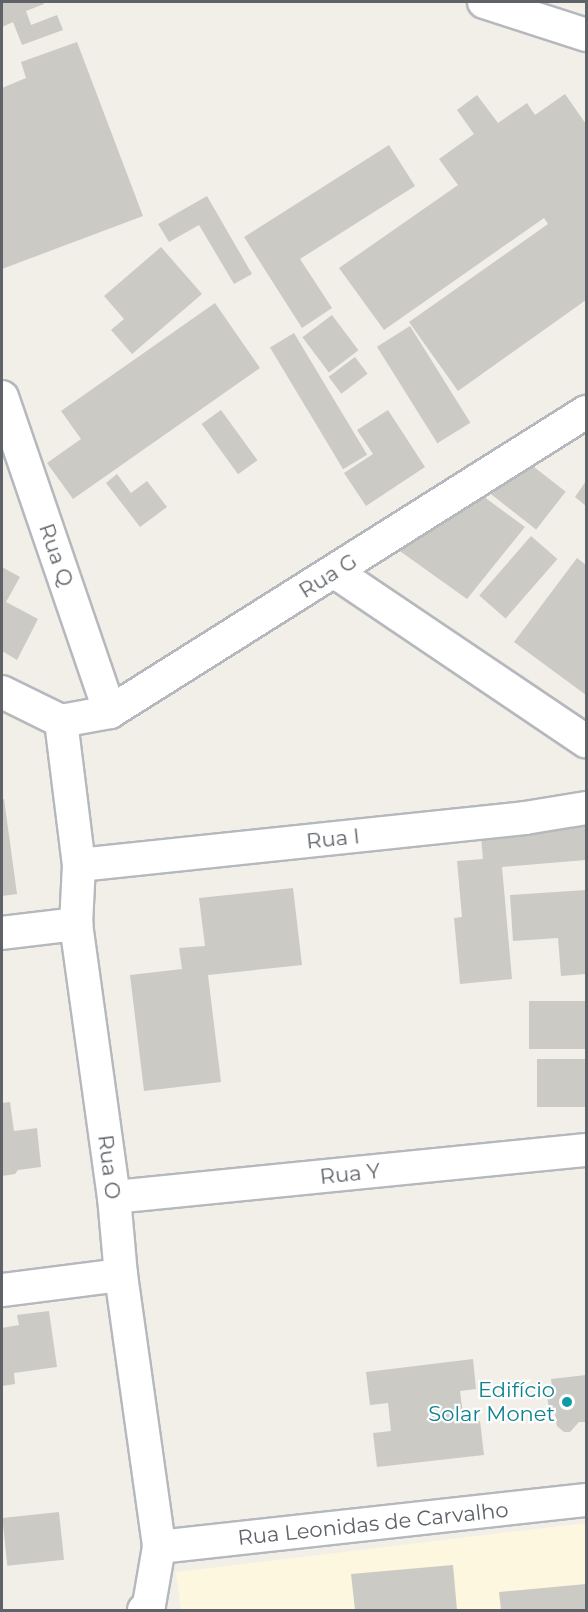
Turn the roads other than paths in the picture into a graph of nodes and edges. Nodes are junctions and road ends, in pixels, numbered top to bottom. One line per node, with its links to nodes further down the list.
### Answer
1 (484, 2): 2 (street)
2 (586, 35)
3 (2, 397): 7 (street, Rua Q)
4 (586, 412): 5 (street, Rua G)
5 (335, 572): 7 (street, Rua G); 9 (street)
6 (2, 692): 8 (street)
7 (110, 712): 8 (street, Rua G)
8 (61, 721): 11 (street, Rua O)
9 (586, 741)
10 (586, 808): 11 (street, Rua I)
11 (79, 865): 12 (street, Rua O)
12 (76, 924): 13 (street); 15 (street, Rua O)
13 (2, 933)
14 (586, 1150): 15 (street, Rua Y)
15 (114, 1197): 16 (street, Rua O)
16 (121, 1275): 17 (street); 19 (street, Rua O)
17 (2, 1290)
18 (586, 1500): 19 (street, Rua Leonidas de Carvalho)
19 (159, 1547): 20 (street, Rua O)
20 (144, 1611)

